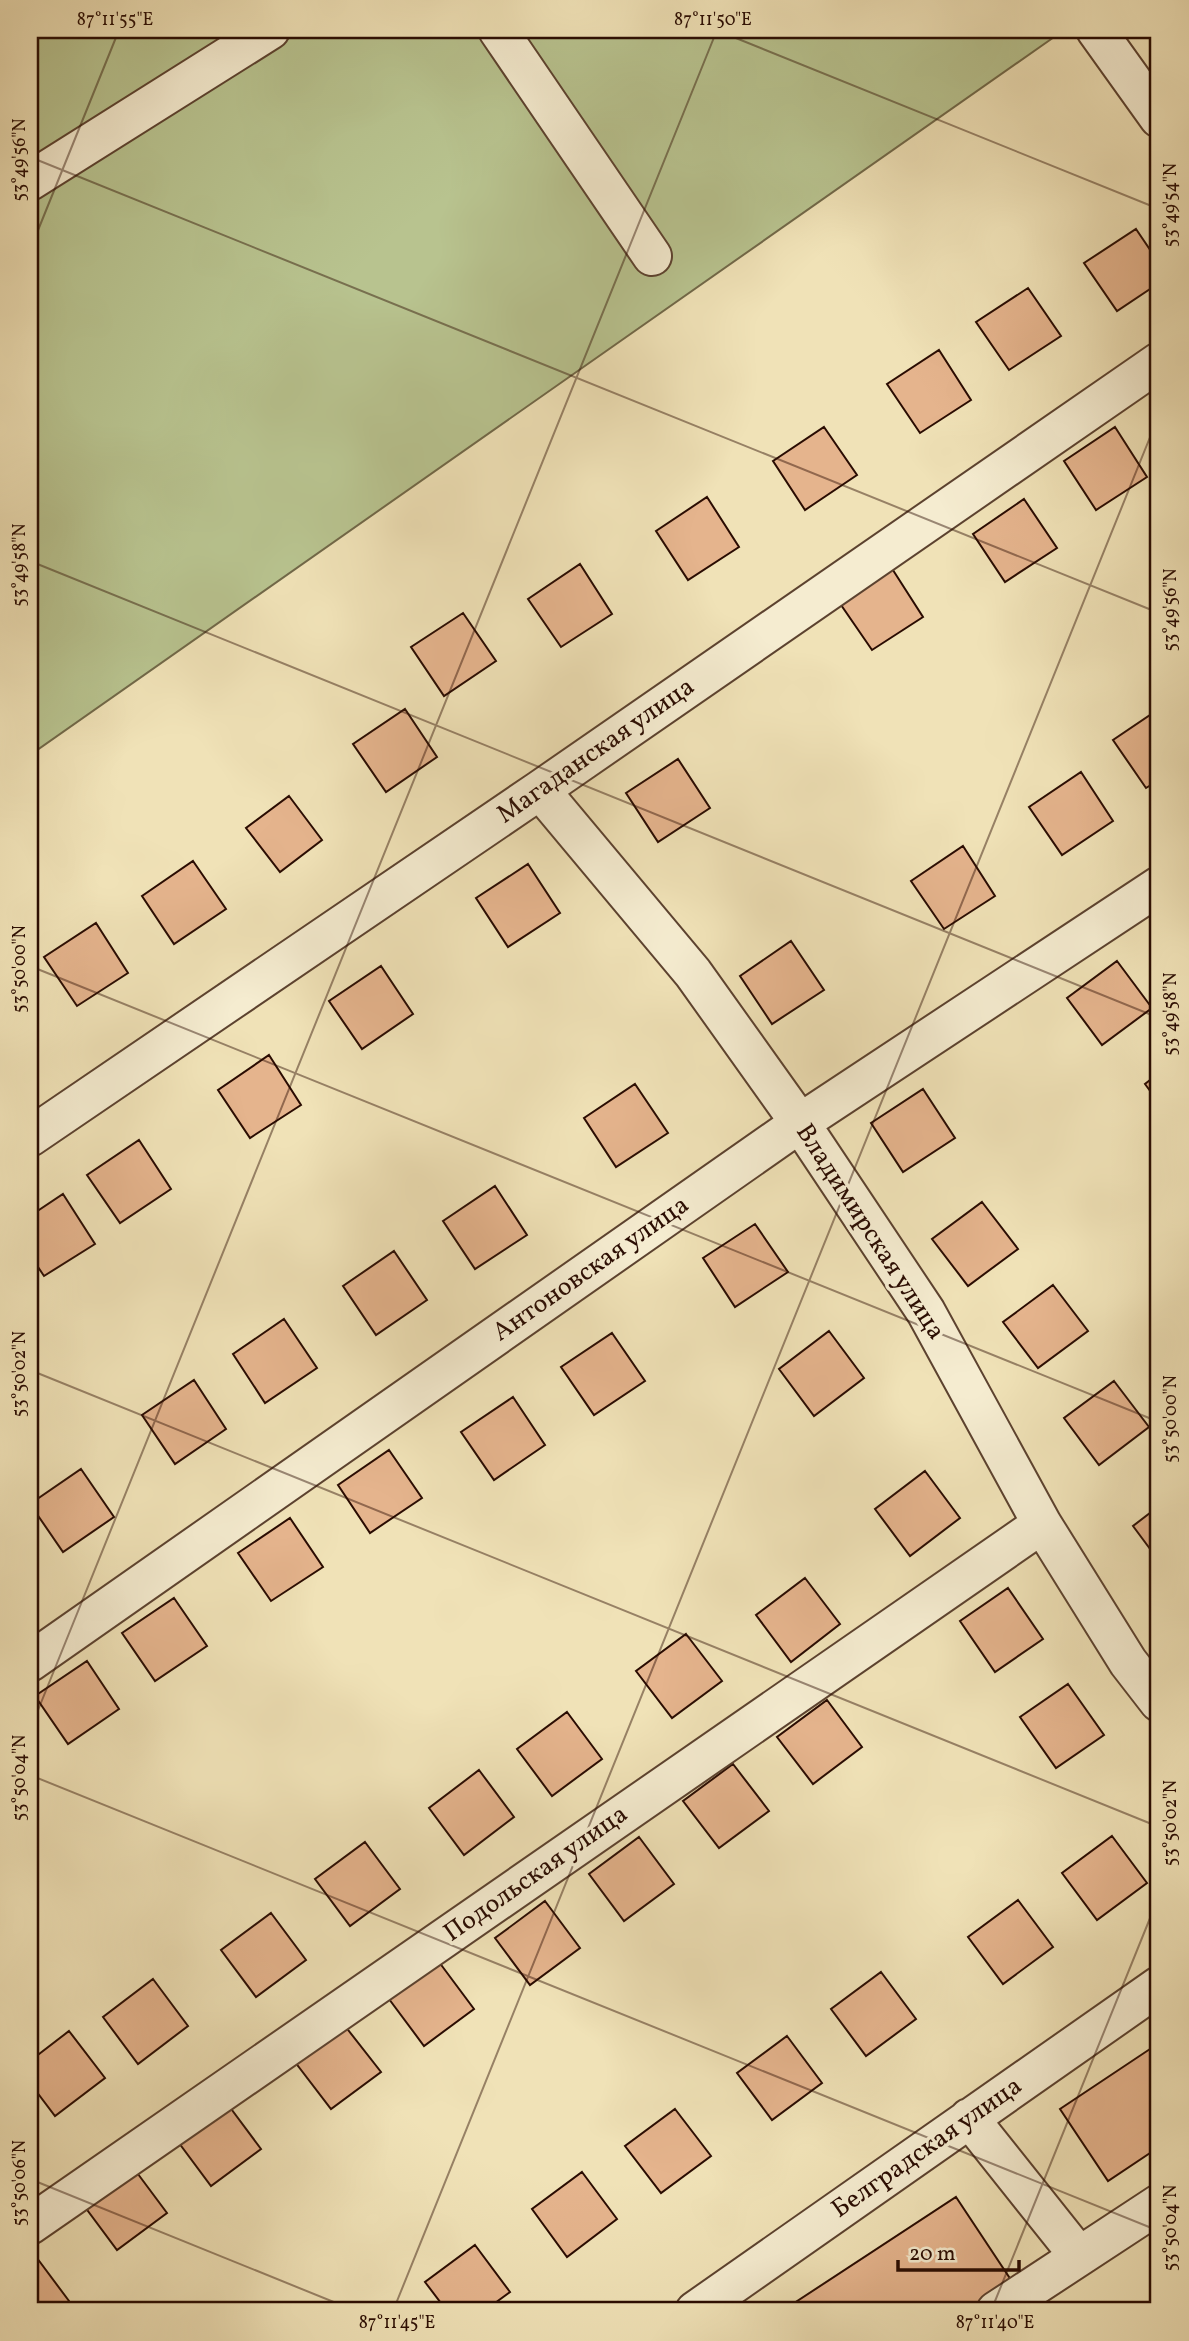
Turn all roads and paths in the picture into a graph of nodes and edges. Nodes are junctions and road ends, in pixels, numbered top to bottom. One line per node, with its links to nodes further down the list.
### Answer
1 (270, 30): 5 (street)
2 (499, 30): 6 (street)
3 (1096, 30): 4 (street)
4 (1159, 118)
5 (30, 181)
6 (652, 256)
7 (1159, 362): 8 (street, Магаданская улица)
8 (540, 790): 10 (street, Владимирская улица); 11 (street, Магаданская улица)
9 (1158, 889): 10 (street, Антоновская улица)
10 (800, 1123): 12 (street, Владимирская улица); 13 (street, Антоновская улица)
11 (30, 1137)
12 (1042, 1524): 14 (street, Владимирская улица); 18 (street, Подольская улица)
13 (30, 1662)
14 (1159, 1702)
15 (1159, 1986): 16 (street, Белградская улица)
16 (969, 2118): 19 (street); 20 (street, Белградская улица)
17 (1159, 2204): 19 (street)
18 (30, 2225)
19 (1079, 2256): 21 (street)
20 (695, 2311)
21 (996, 2311)

